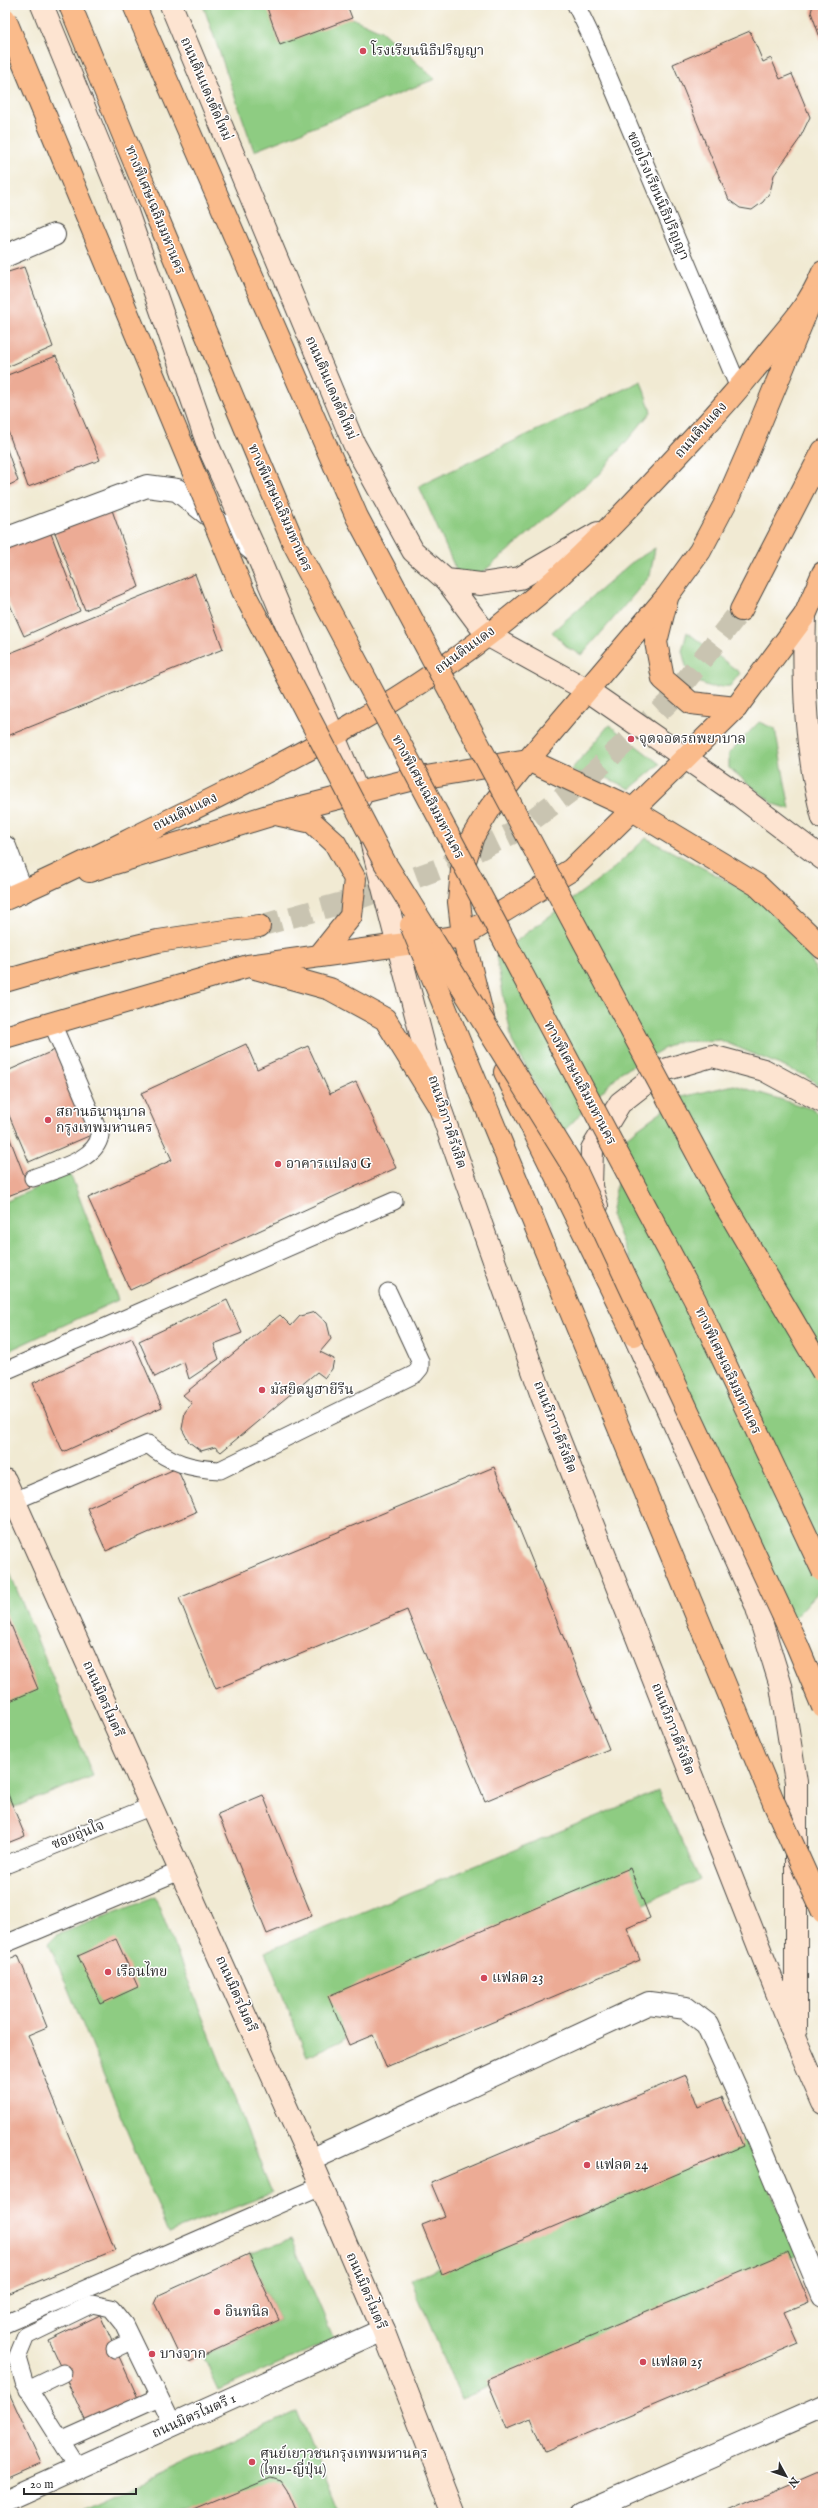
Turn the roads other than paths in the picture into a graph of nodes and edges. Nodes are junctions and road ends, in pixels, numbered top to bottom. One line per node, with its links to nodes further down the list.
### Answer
1 (42, 5): 15 (main road)
2 (70, 5): 53 (main road, ทางพิเศษเฉลิมมหานคร, bridge)
3 (134, 5): 51 (main road, bridge)
4 (171, 5): 17 (main road, ถนนดินแดงตัดใหม่)
5 (576, 5): 11 (lane, ซอยโรงเรียนนิธิปริญญา)
6 (5, 19): 33 (main road, bridge)
7 (54, 236): 8 (street)
8 (5, 256)
9 (823, 272): 10 (main road, ถนนดินแดง)
10 (812, 298): 11 (main road, ถนนดินแดง); 18 (main road)
11 (739, 388): 13 (main road, ถนนดินแดง)
12 (823, 451): 19 (main road)
13 (618, 520): 17 (main road); 21 (main road, ถนนดินแดง)
14 (5, 540): 15 (street)
15 (256, 552): 24 (main road)
16 (823, 573): 20 (main road)
17 (446, 580): 21 (main road, ถนนดินแดงตัดใหม่)
18 (668, 595): 22 (main road); 23 (main road)
19 (741, 610)
20 (805, 615): 23 (main road); 30 (main road)
21 (487, 635): 22 (main road); 24 (main road, ถนนดินแดง)
22 (587, 690): 25 (main road); 26 (main road)
23 (736, 708): 25 (main road)
24 (334, 735): 27 (main road, ถนนวิภาวดีรังสิต); 34 (main road, ถนนดินแดง)
25 (685, 759): 28 (main road); 32 (main road)
26 (528, 760): 27 (main road); 28 (main road); 36 (main road)
27 (359, 793): 29 (main road); 37 (main road, ถนนวิภาวดีรังสิต)
28 (632, 810): 36 (main road); 38 (main road)
29 (274, 814): 34 (main road); 39 (main road)
30 (823, 818)
31 (5, 847): 34 (street)
32 (823, 859)
33 (385, 863): 54 (main road, bridge); 58 (main road, bridge)
34 (14, 895)
35 (259, 926): 41 (main road)
36 (463, 936): 37 (main road); 49 (main road)
37 (397, 946): 39 (main road); 45 (main road, ถนนวิภาวดีรังสิต)
38 (823, 948)
39 (319, 956): 40 (main road)
40 (248, 966): 42 (main road); 45 (main road)
41 (5, 981)
42 (52, 1023): 43 (main road); 46 (lane)
43 (5, 1036)
44 (823, 1102): 49 (main road)
45 (440, 1108): 60 (main road, ถนนวิภาวดีรังสิต)
46 (33, 1178)
47 (394, 1201): 50 (lane)
48 (388, 1292): 52 (lane)
49 (634, 1335): 60 (main road)
50 (5, 1371)
51 (823, 1372)
52 (8, 1490): 55 (main road, ถนนมิตรไมตรี)
53 (823, 1571)
54 (823, 1707)
55 (152, 1806): 56 (lane, ซอยอุ่นใจ); 57 (main road, ถนนมิตรไมตรี)
56 (5, 1865)
57 (180, 1871): 59 (lane); 62 (main road, ถนนมิตรไมตรี)
58 (823, 1912)
59 (5, 1944)
60 (796, 2041): 61 (main road, ถนนวิภาวดีรังสิต)
61 (823, 2103)
62 (310, 2160): 63 (main road, ถนนมิตรไมตรี); 64 (street)
63 (321, 2186): 65 (lane); 66 (main road, ถนนมิตรไมตรี)
64 (823, 2296)
65 (5, 2324)
66 (383, 2330): 73 (street, ถนนมิตรไมตรี 1); 77 (main road, ถนนมิตรไมตรี)
67 (132, 2341): 68 (lane); 70 (lane); 71 (lane)
68 (115, 2349)
69 (63, 2373): 70 (lane)
70 (28, 2390): 74 (lane)
71 (159, 2397): 73 (lane); 74 (lane)
72 (823, 2407): 78 (street)
73 (173, 2425): 75 (street, ถนนมิตรไมตรี 1)
74 (61, 2441): 75 (lane)
75 (78, 2468): 76 (street, ถนนมิตรไมตรี 1)
76 (5, 2501)
77 (454, 2513)
78 (582, 2513)

